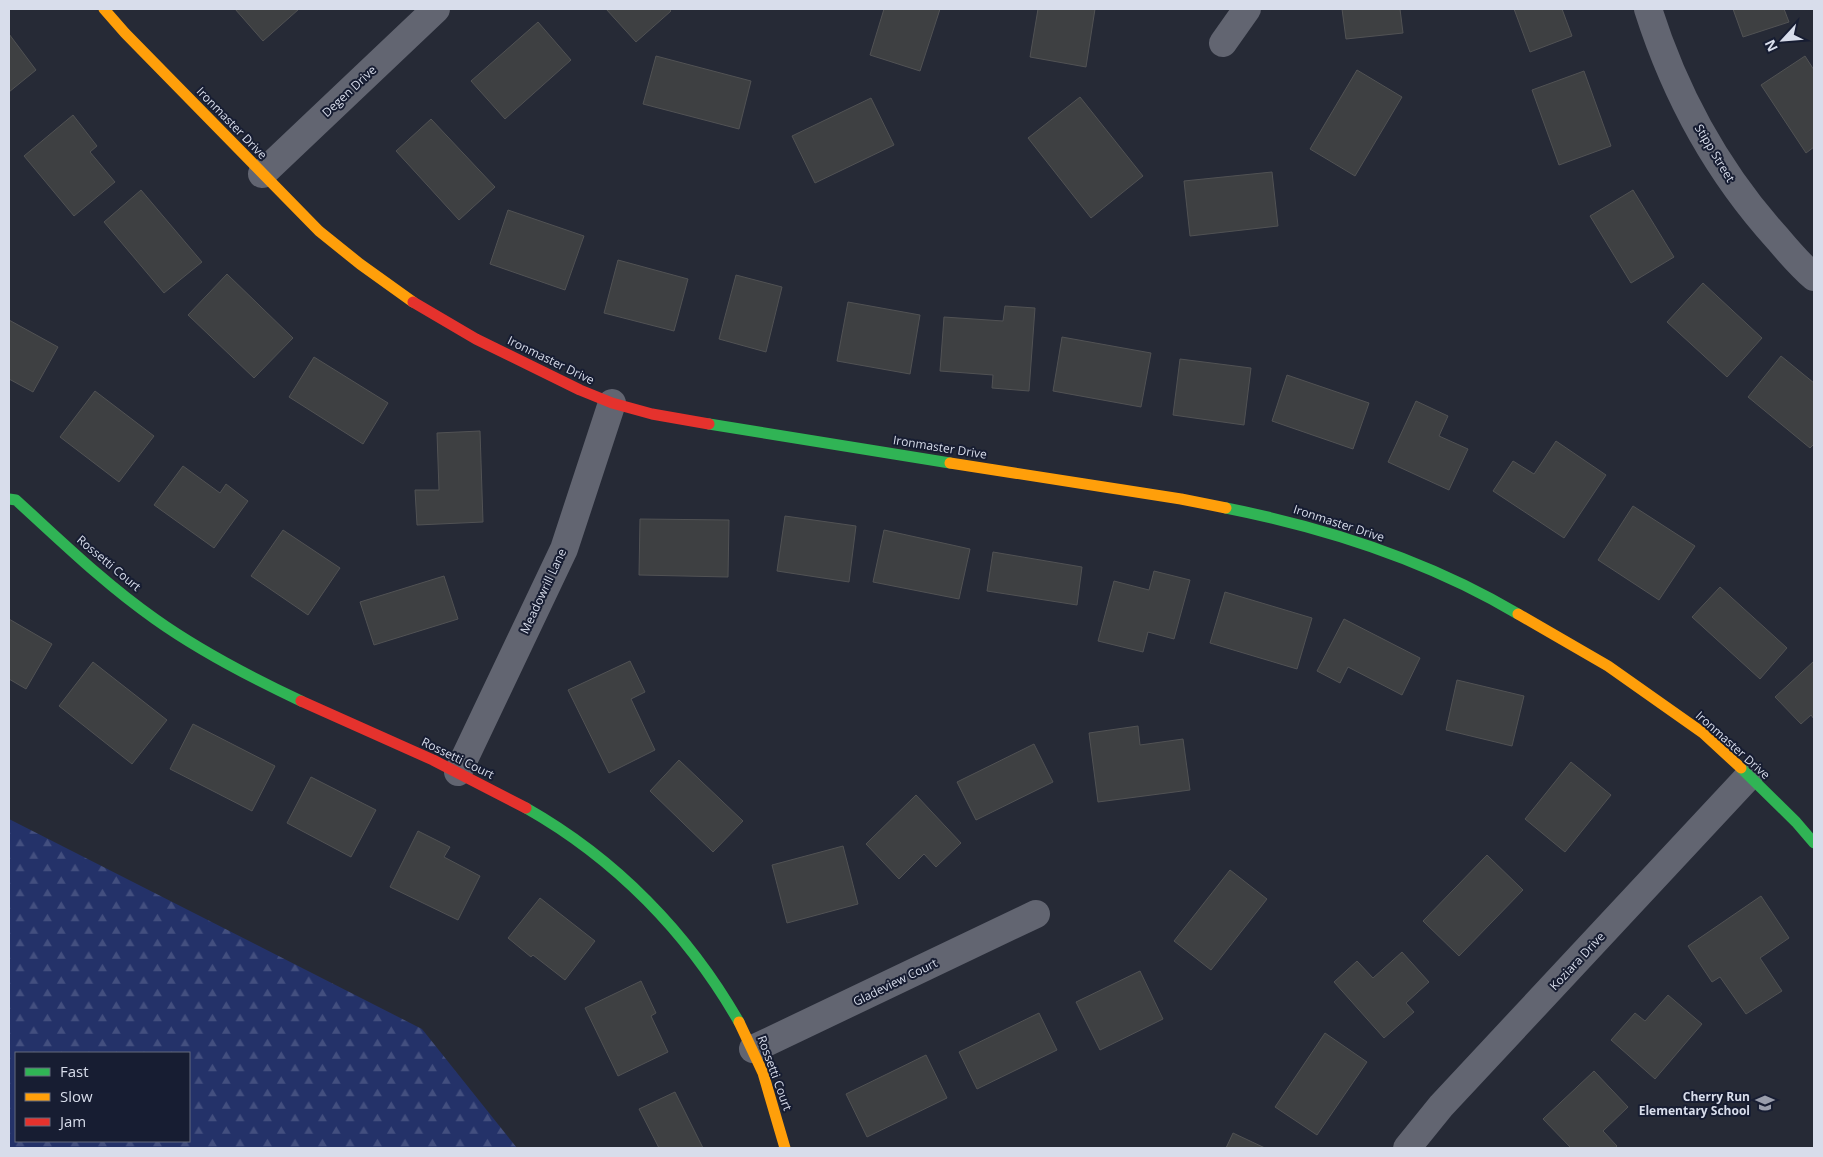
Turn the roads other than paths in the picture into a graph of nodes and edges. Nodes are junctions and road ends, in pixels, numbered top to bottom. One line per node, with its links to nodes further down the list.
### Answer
1 (104, 9): 6 (street, Ironmaster Drive)
2 (436, 9): 6 (street, Degen Drive)
3 (1247, 9): 5 (street)
4 (1648, 9): 7 (street, Stipp Street)
5 (1223, 43)
6 (262, 174): 8 (street, Ironmaster Drive)
7 (1814, 277)
8 (612, 403): 10 (street, Meadowrill Lane); 11 (street, Ironmaster Drive)
9 (9, 499): 10 (street, Rossetti Court)
10 (458, 772): 14 (street, Rossetti Court)
11 (1749, 776): 12 (street, Ironmaster Drive); 16 (street, Koziara Drive)
12 (1814, 843)
13 (1036, 914): 14 (street, Gladeview Court)
14 (753, 1049): 15 (street, Rossetti Court)
15 (785, 1148)
16 (1407, 1148)

